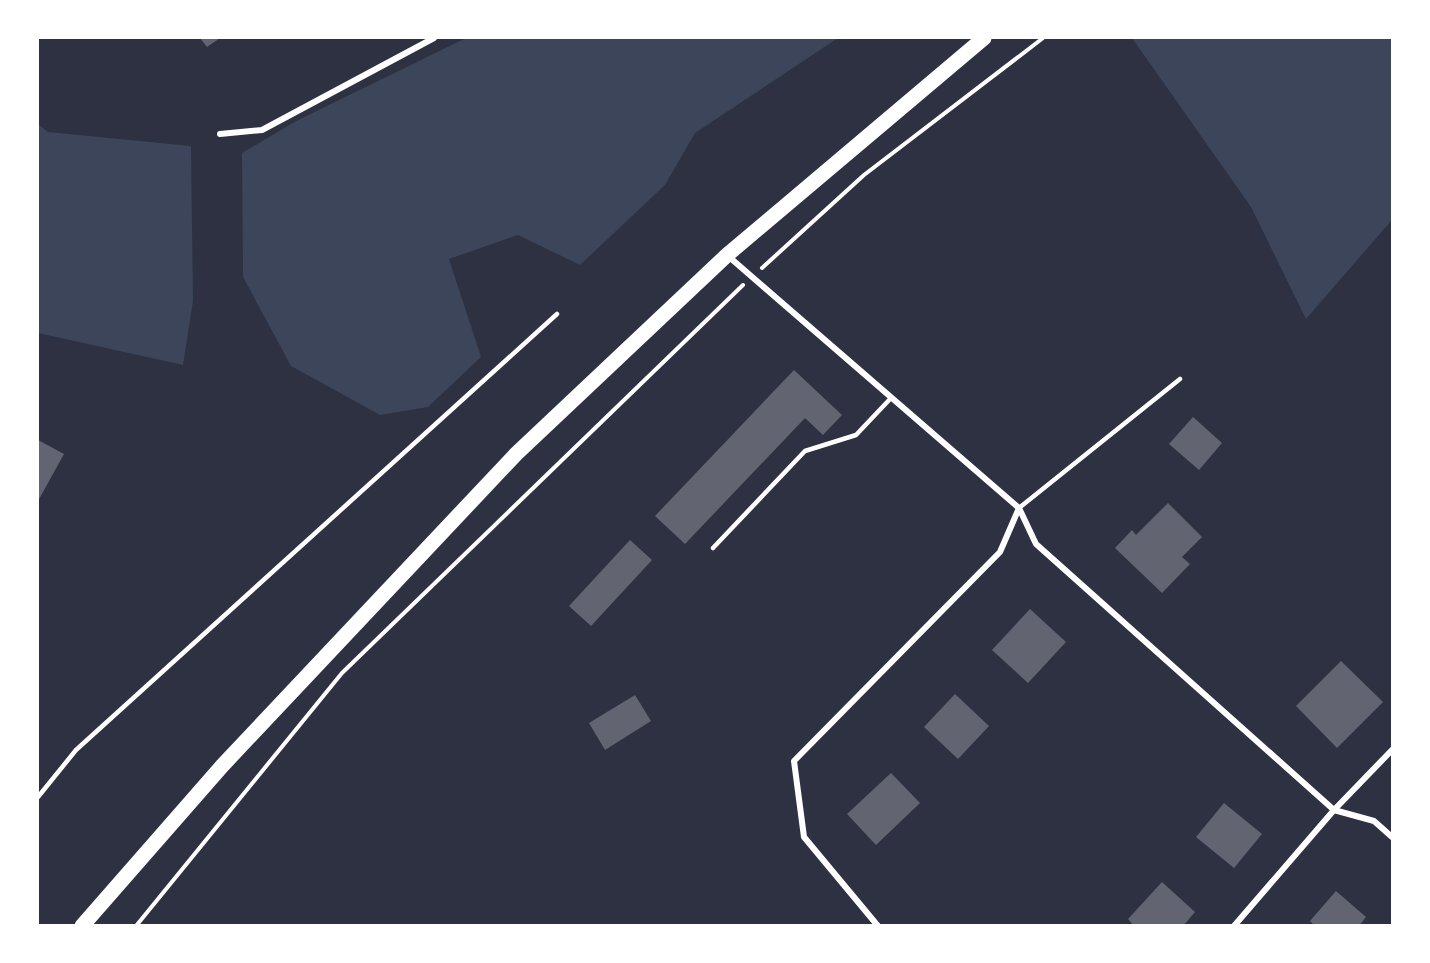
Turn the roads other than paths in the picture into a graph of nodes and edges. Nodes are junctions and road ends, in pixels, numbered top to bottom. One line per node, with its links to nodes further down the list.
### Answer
1 (434, 38): 3 (street)
2 (984, 38): 4 (main road)
3 (220, 134)
4 (727, 255): 7 (street); 14 (main road)
5 (557, 314): 11 (lane)
6 (1180, 379): 8 (lane)
7 (891, 398): 8 (street); 9 (lane)
8 (1019, 508): 12 (street); 15 (street)
9 (713, 548)
10 (1392, 750): 12 (street)
11 (38, 797)
12 (1334, 810): 13 (street); 16 (street)
13 (1392, 837)
14 (82, 926)
15 (878, 926)
16 (1234, 926)

